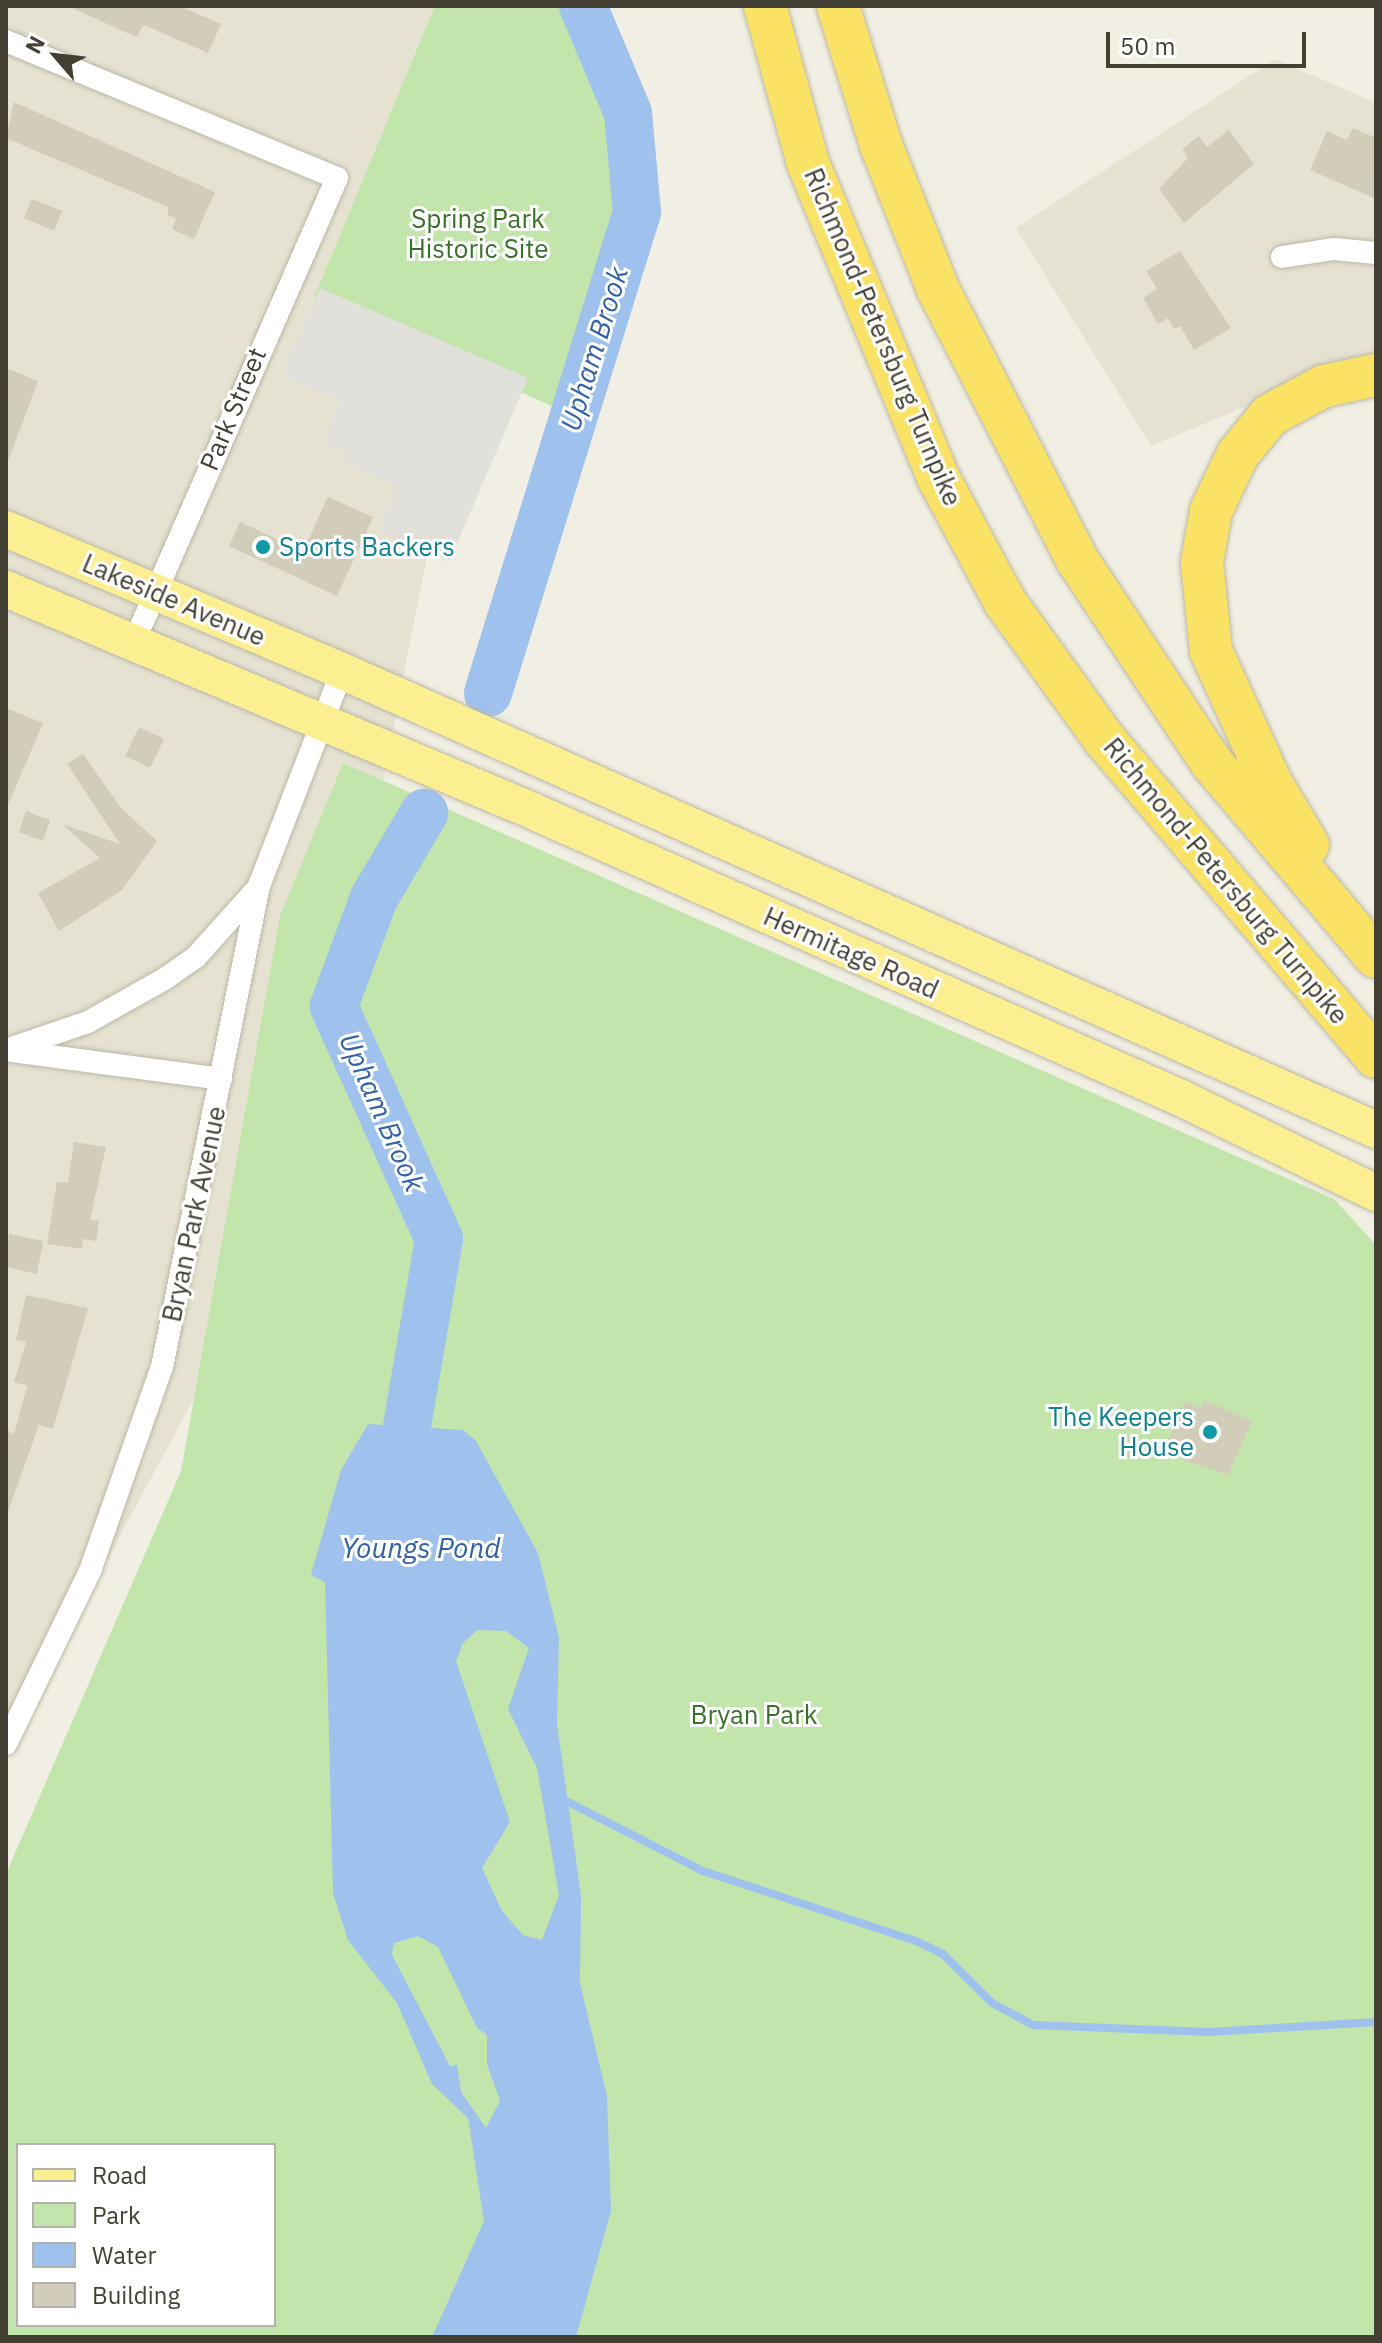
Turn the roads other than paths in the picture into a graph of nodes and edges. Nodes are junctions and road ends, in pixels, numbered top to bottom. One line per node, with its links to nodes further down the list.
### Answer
1 (765, 6): 17 (highway, Richmond-Petersburg Turnpike)
2 (838, 6): 15 (highway)
3 (6, 41): 9 (street, Park Street)
4 (1376, 253): 5 (street)
5 (1282, 257)
6 (1376, 375): 14 (highway)
7 (6, 529): 9 (main road, Lakeside Avenue)
8 (6, 589): 10 (main road, Lakeside Avenue)
9 (155, 592): 10 (street, Park Street); 11 (main road, Lakeside Avenue)
10 (134, 642): 12 (main road, Lakeside Avenue)
11 (342, 671): 12 (street, Bryan Park Avenue); 19 (main road, Hermitage Road)
12 (322, 721): 13 (street, Bryan Park Avenue); 20 (main road, Hermitage Road)
13 (259, 886): 16 (street); 18 (street, Bryan Park Avenue)
14 (1376, 949)
15 (1376, 957)
16 (6, 1050): 18 (street)
17 (1376, 1057)
18 (221, 1079): 21 (street, Bryan Park Avenue)
19 (1376, 1130)
20 (1376, 1193)
21 (6, 1744)

